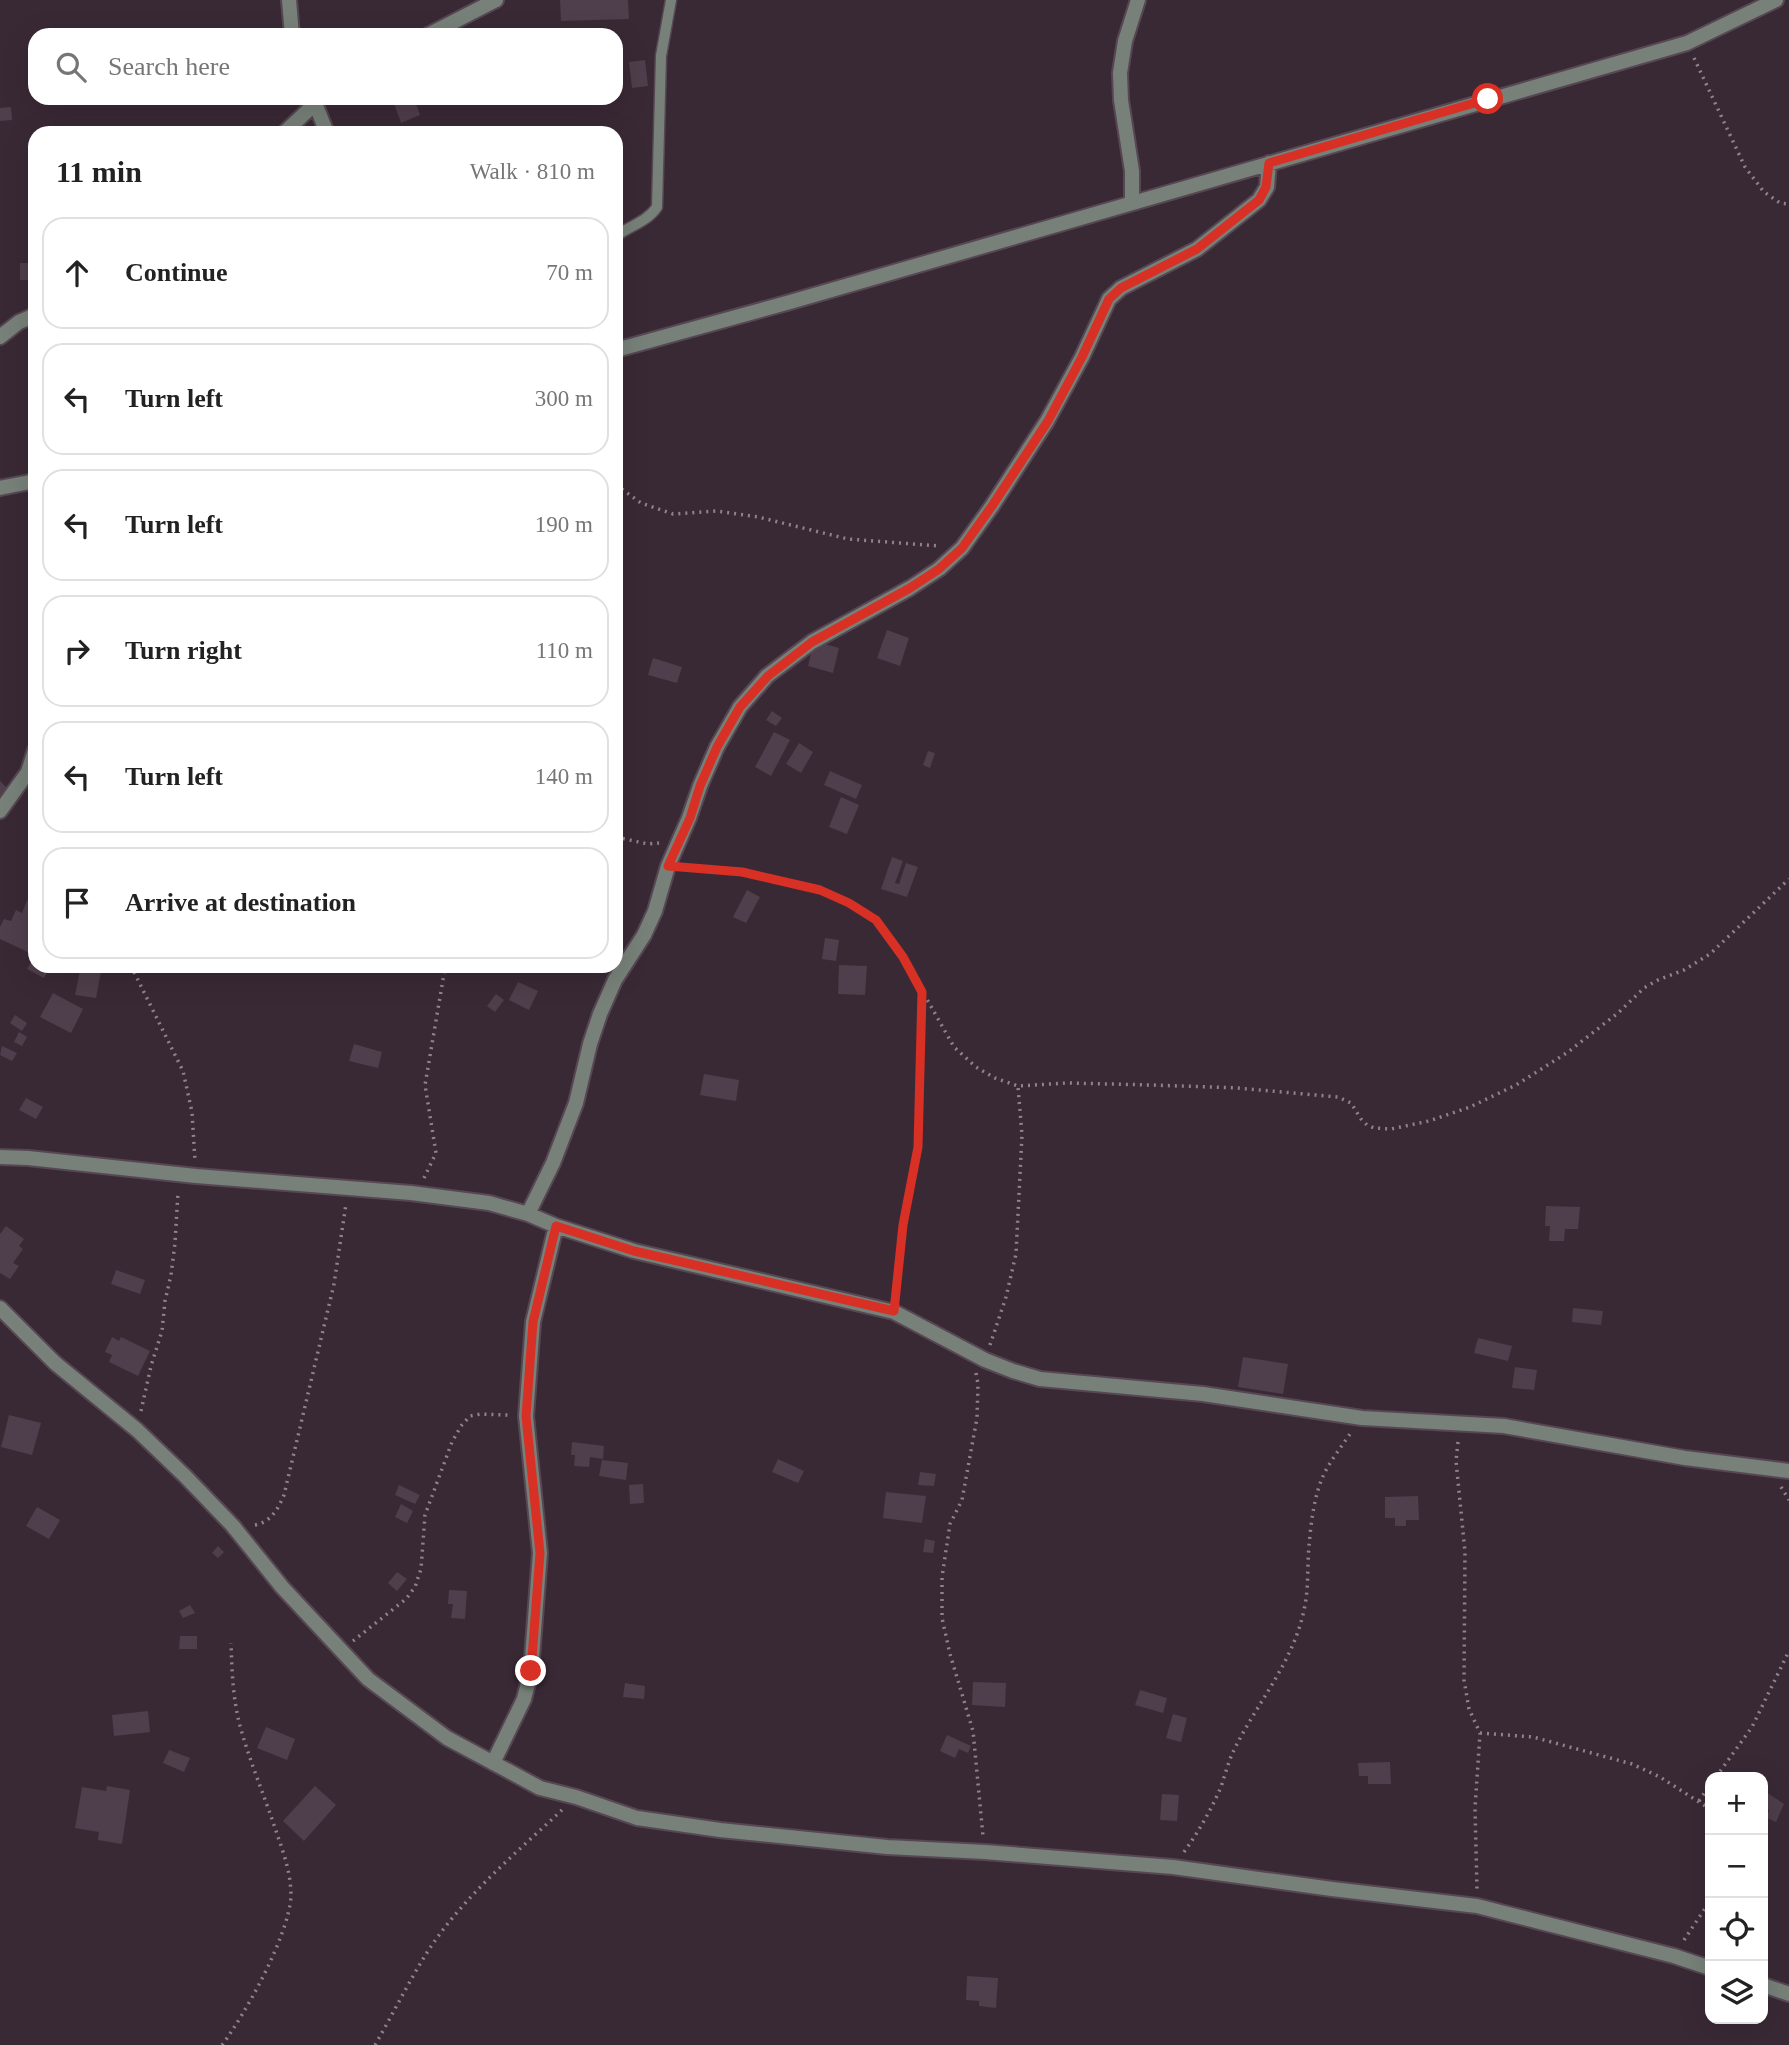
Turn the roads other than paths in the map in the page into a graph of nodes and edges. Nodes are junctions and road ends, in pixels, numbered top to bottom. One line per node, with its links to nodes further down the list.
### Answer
1 (289, 0): 6 (street)
2 (496, 0): 7 (street)
3 (671, 0): 14 (lane)
4 (1138, 0): 13 (street)
5 (1776, 0): 12 (street)
6 (291, 28)
7 (442, 28)
8 (312, 105): 10 (street)
9 (319, 105): 11 (street)
10 (291, 126)
11 (325, 126)
12 (1269, 163): 13 (street); 22 (street)
13 (1132, 202): 17 (street)
14 (623, 231)
15 (28, 318): 16 (street)
16 (0, 337)
17 (623, 347)
18 (28, 482): 19 (street)
19 (0, 488)
20 (28, 772): 21 (street)
21 (0, 811)
22 (623, 968)
23 (620, 973): 25 (street)
24 (0, 1157): 25 (street)
25 (528, 1214): 26 (street)
26 (556, 1226): 28 (street); 29 (street)
27 (0, 1308): 29 (street)
28 (1789, 1471)
29 (493, 1763): 30 (street)
30 (1705, 1966)
31 (1768, 1987): 32 (street)
32 (1789, 1994)

